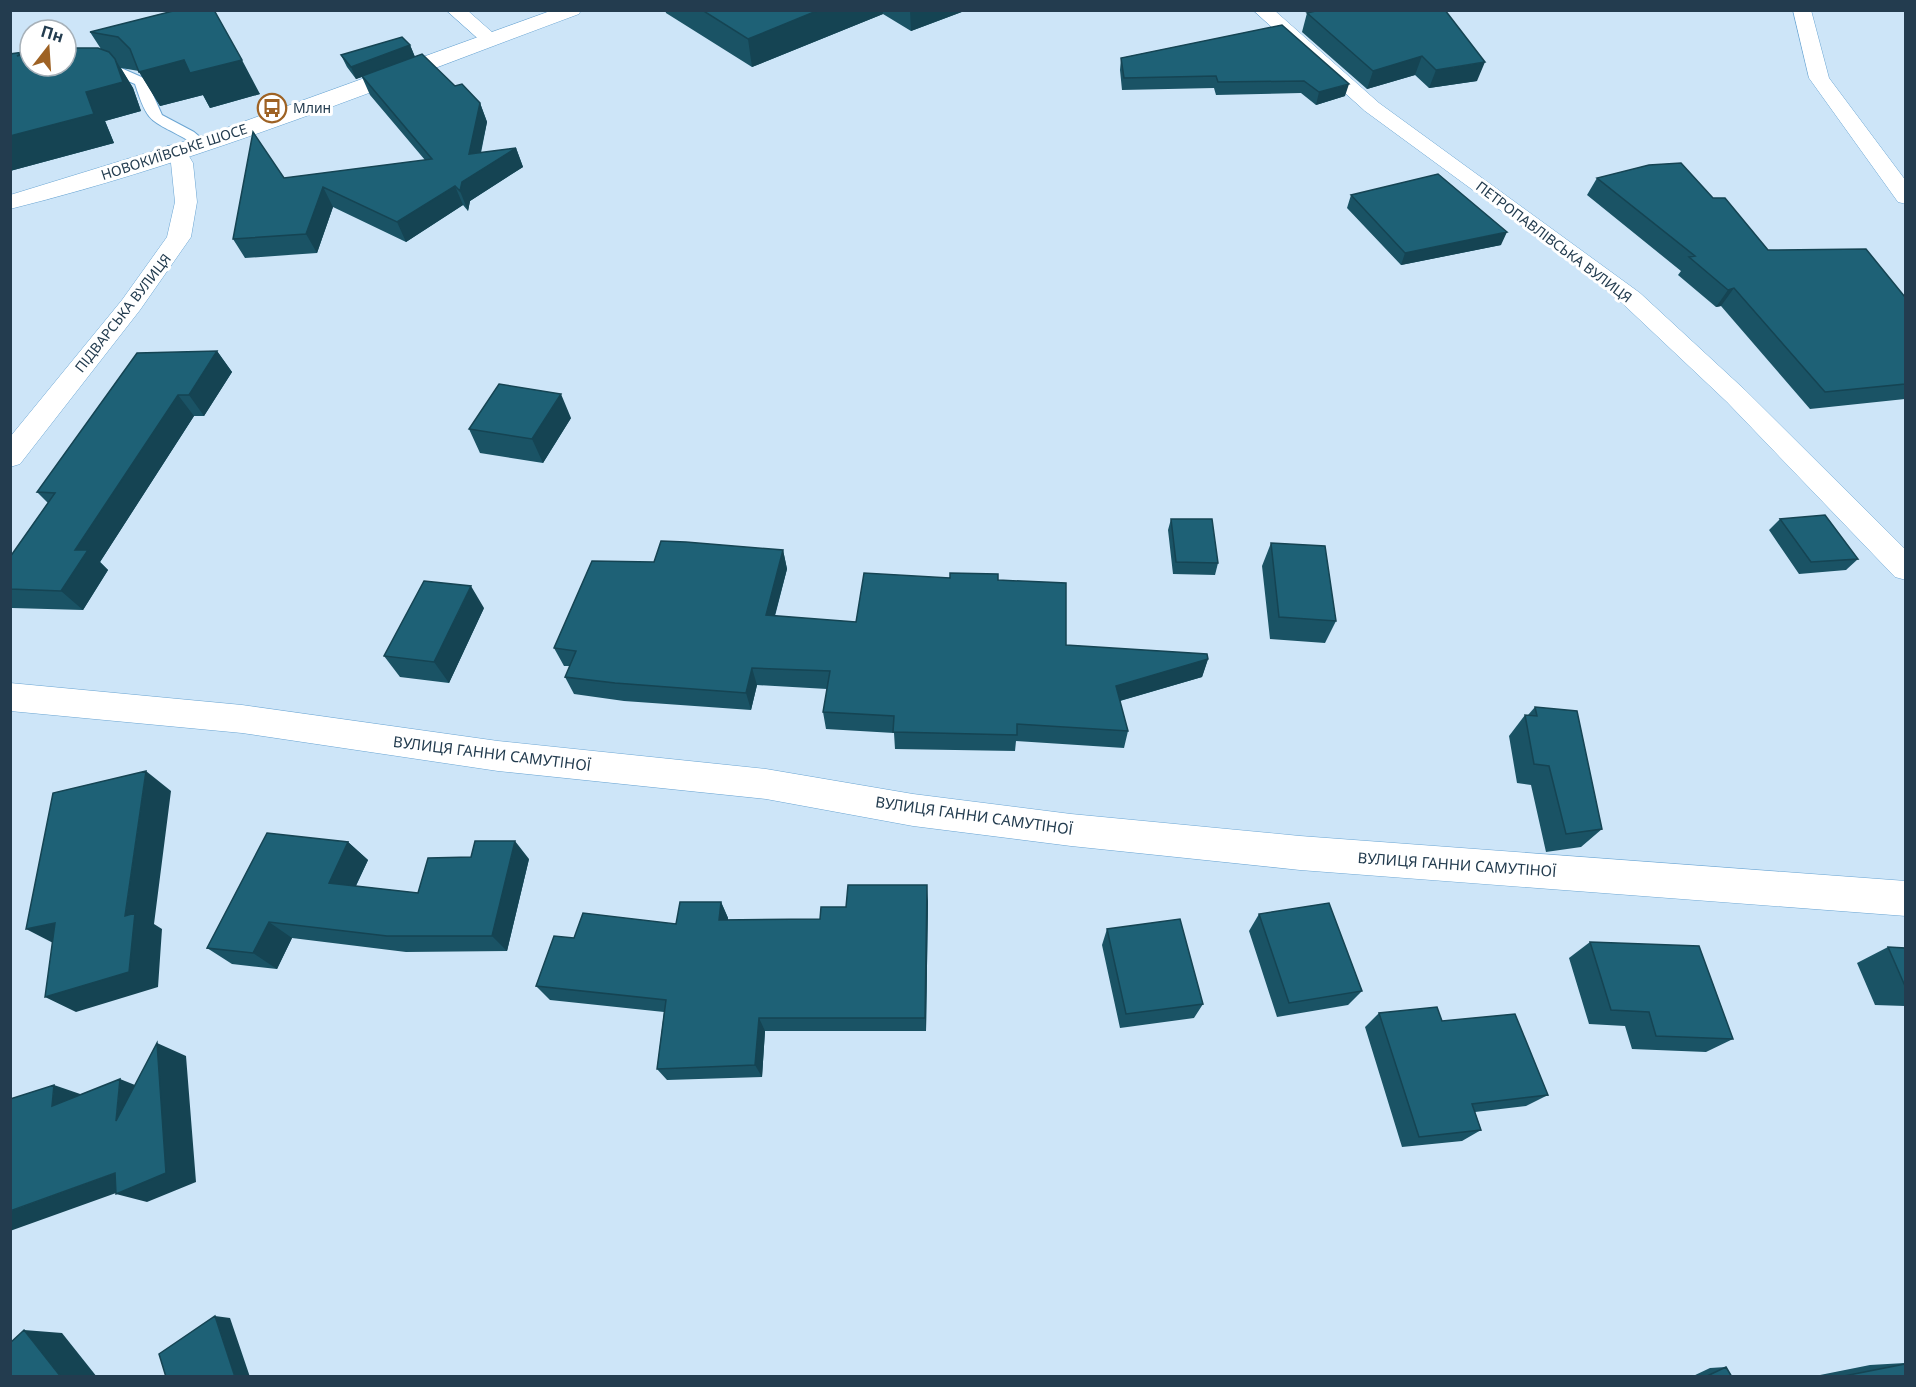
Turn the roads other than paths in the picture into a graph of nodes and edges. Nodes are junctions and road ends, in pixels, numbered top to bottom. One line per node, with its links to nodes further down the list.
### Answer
1 (455, 10): 5 (street)
2 (572, 10): 5 (street, НОВОКИЇВСЬКЕ ШОСЕ)
3 (1263, 10): 12 (street, ПЕТРОПАВЛІВСЬКА ВУЛИЦЯ)
4 (1802, 10): 9 (street)
5 (491, 40): 7 (street, НОВОКИЇВСЬКЕ ШОСЕ)
6 (83, 70): 7 (lane)
7 (200, 143): 8 (street, НОВОКИЇВСЬКЕ ШОСЕ)
8 (175, 152): 10 (street, НОВОКИЇВСЬКЕ ШОСЕ); 11 (street, ПІДВАРСЬКА ВУЛИЦЯ)
9 (1905, 197)
10 (10, 202)
11 (10, 457)
12 (1905, 570)
13 (10, 697): 14 (street, ВУЛИЦЯ ГАННИ САМУТІНОЇ)
14 (1905, 899)

